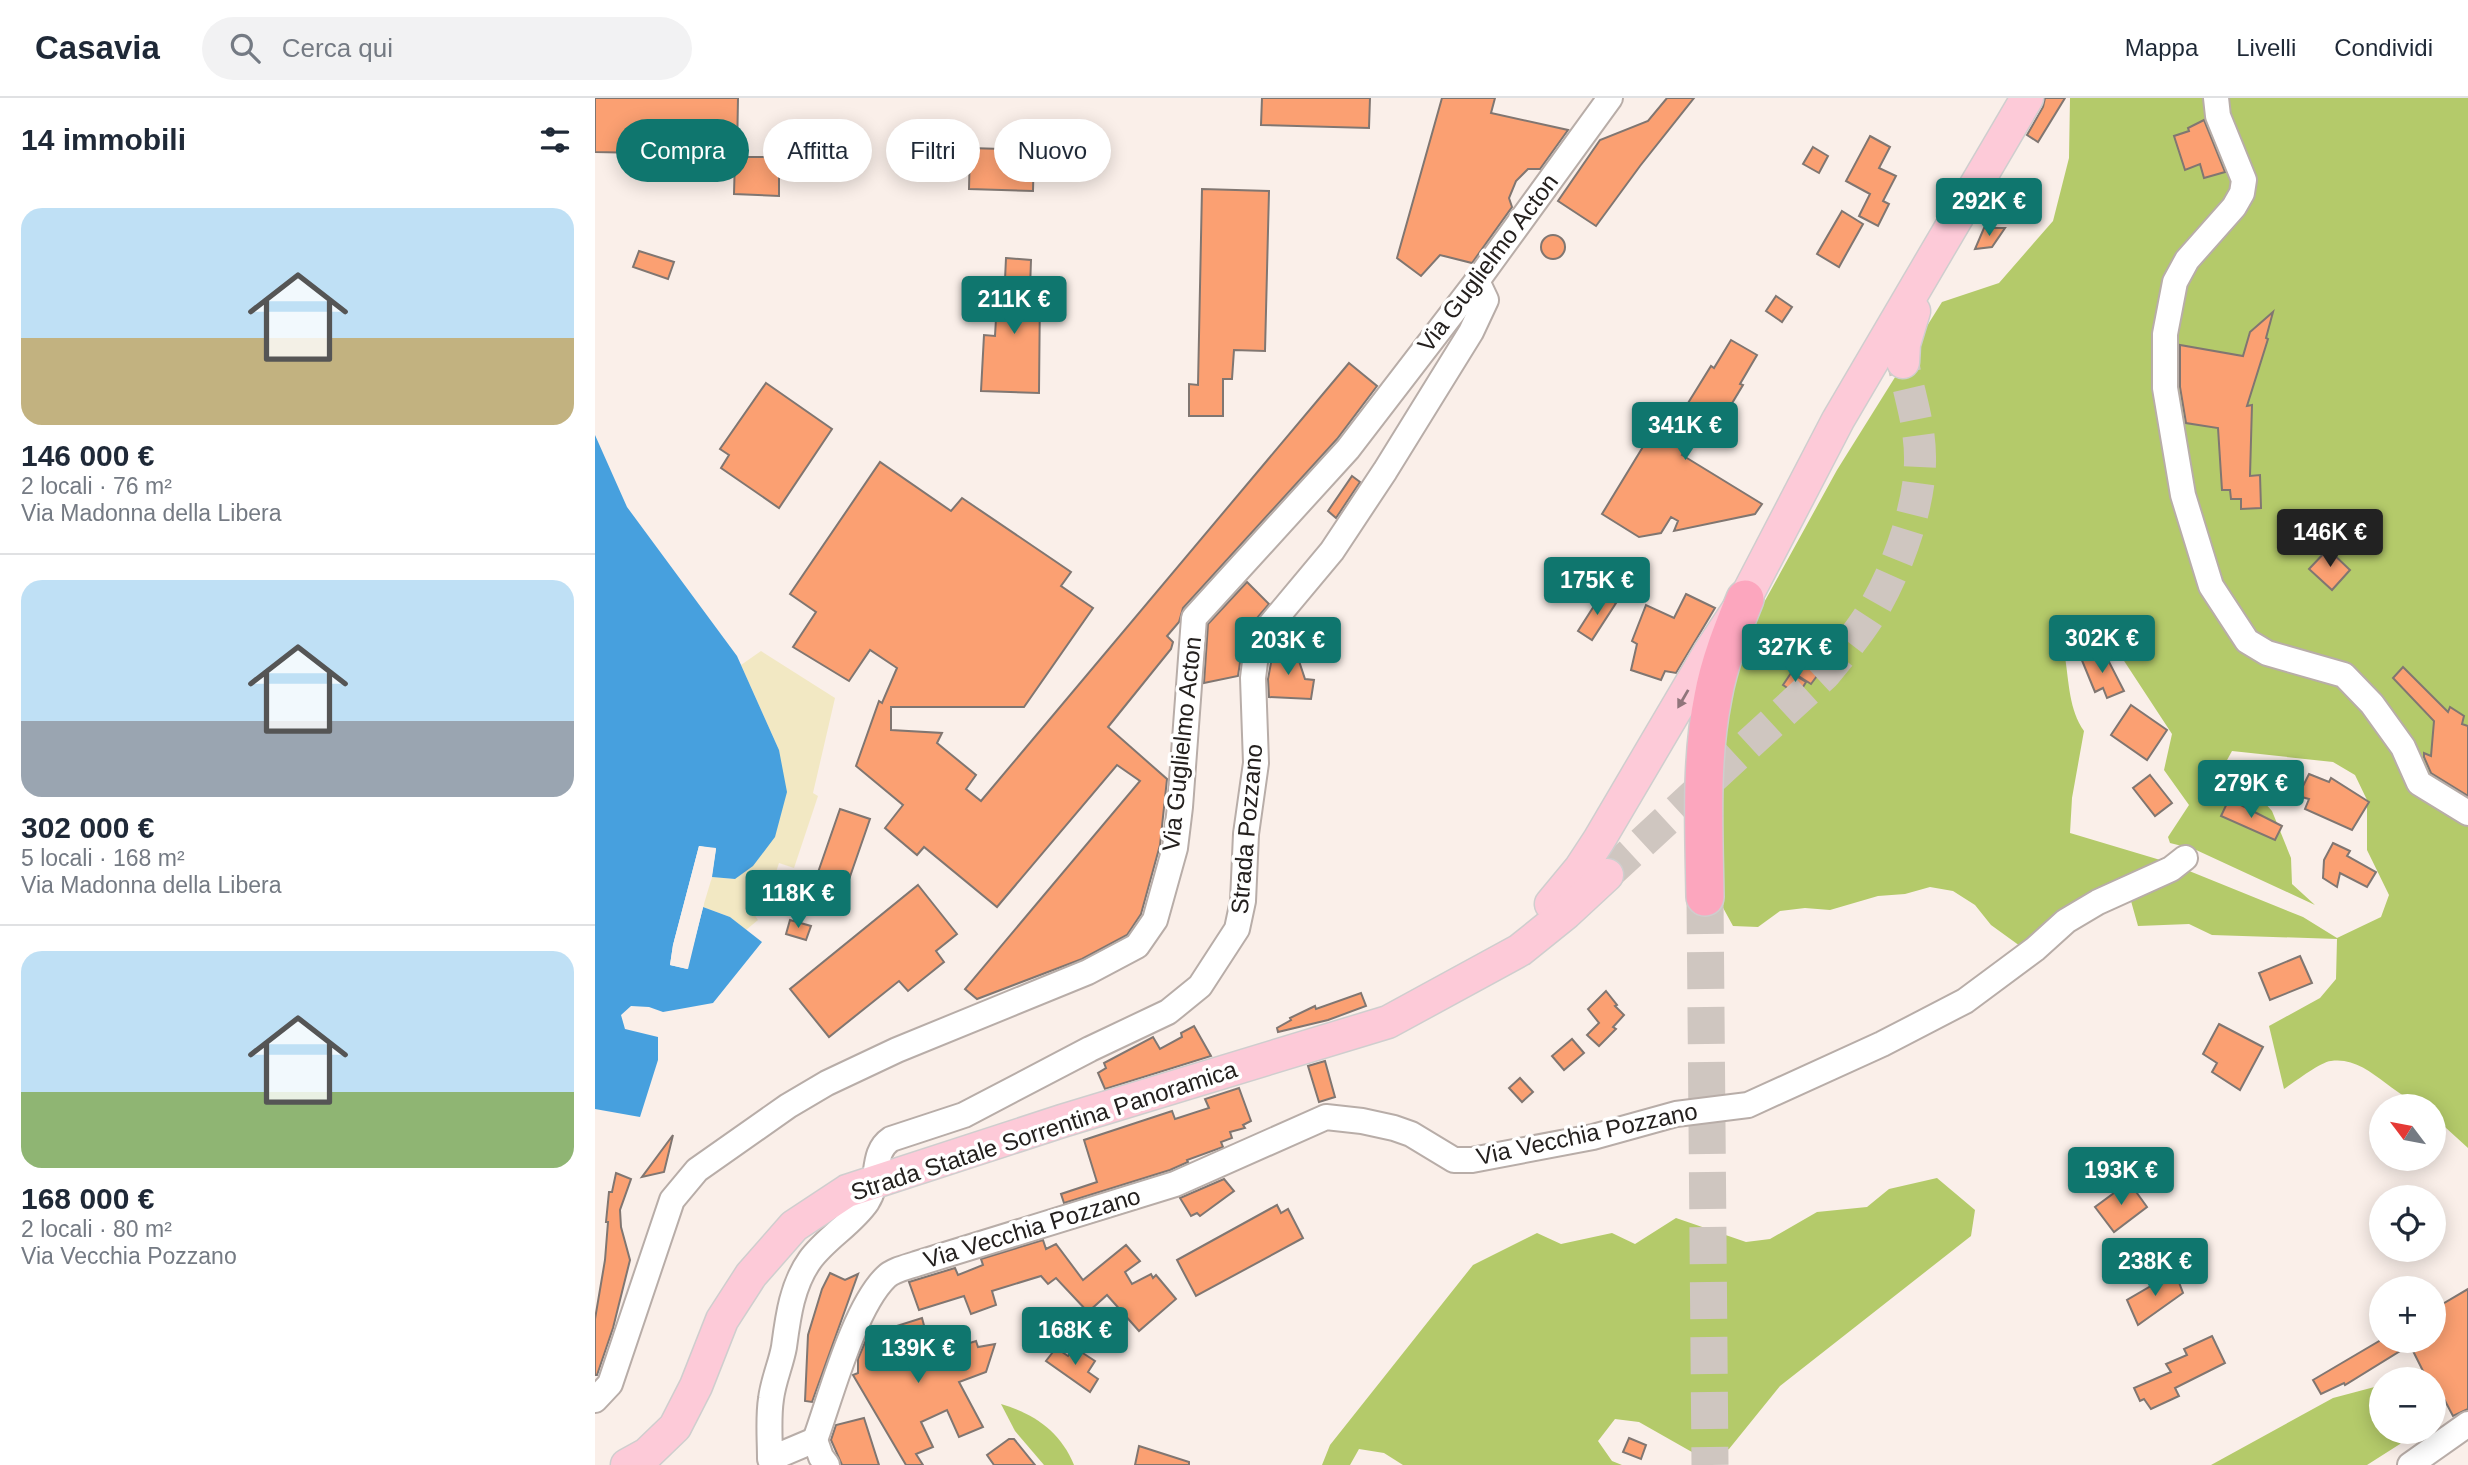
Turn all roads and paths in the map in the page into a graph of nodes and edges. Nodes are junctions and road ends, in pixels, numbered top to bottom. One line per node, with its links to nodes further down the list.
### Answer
1 (1610, 98): 5 (street, Via Guglielmo Acton)
2 (2027, 98): 4 (main road)
3 (2216, 98): 8 (street)
4 (1927, 266): 6 (main road); 7 (main road)
5 (1477, 281): 13 (street, Strada Pozzano); 14 (street, Via Guglielmo Acton)
6 (1903, 362)
7 (1745, 599): 11 (highway); 12 (main road, one-way to 12)
8 (2468, 813)
9 (2185, 858): 16 (street, Via Vecchia Pozzano)
10 (1607, 875): 12 (main road)
11 (1705, 897)
12 (1458, 985): 13 (main road, Strada Statale Sorrentina Panoramica)
13 (875, 1182): 16 (street, Strada Pozzano); 17 (main road, Strada Statale Sorrentina Panoramica)
14 (595, 1400)
15 (2468, 1424): 19 (street)
16 (815, 1440): 18 (street)
17 (627, 1465)
18 (827, 1465)
19 (2410, 1465)

